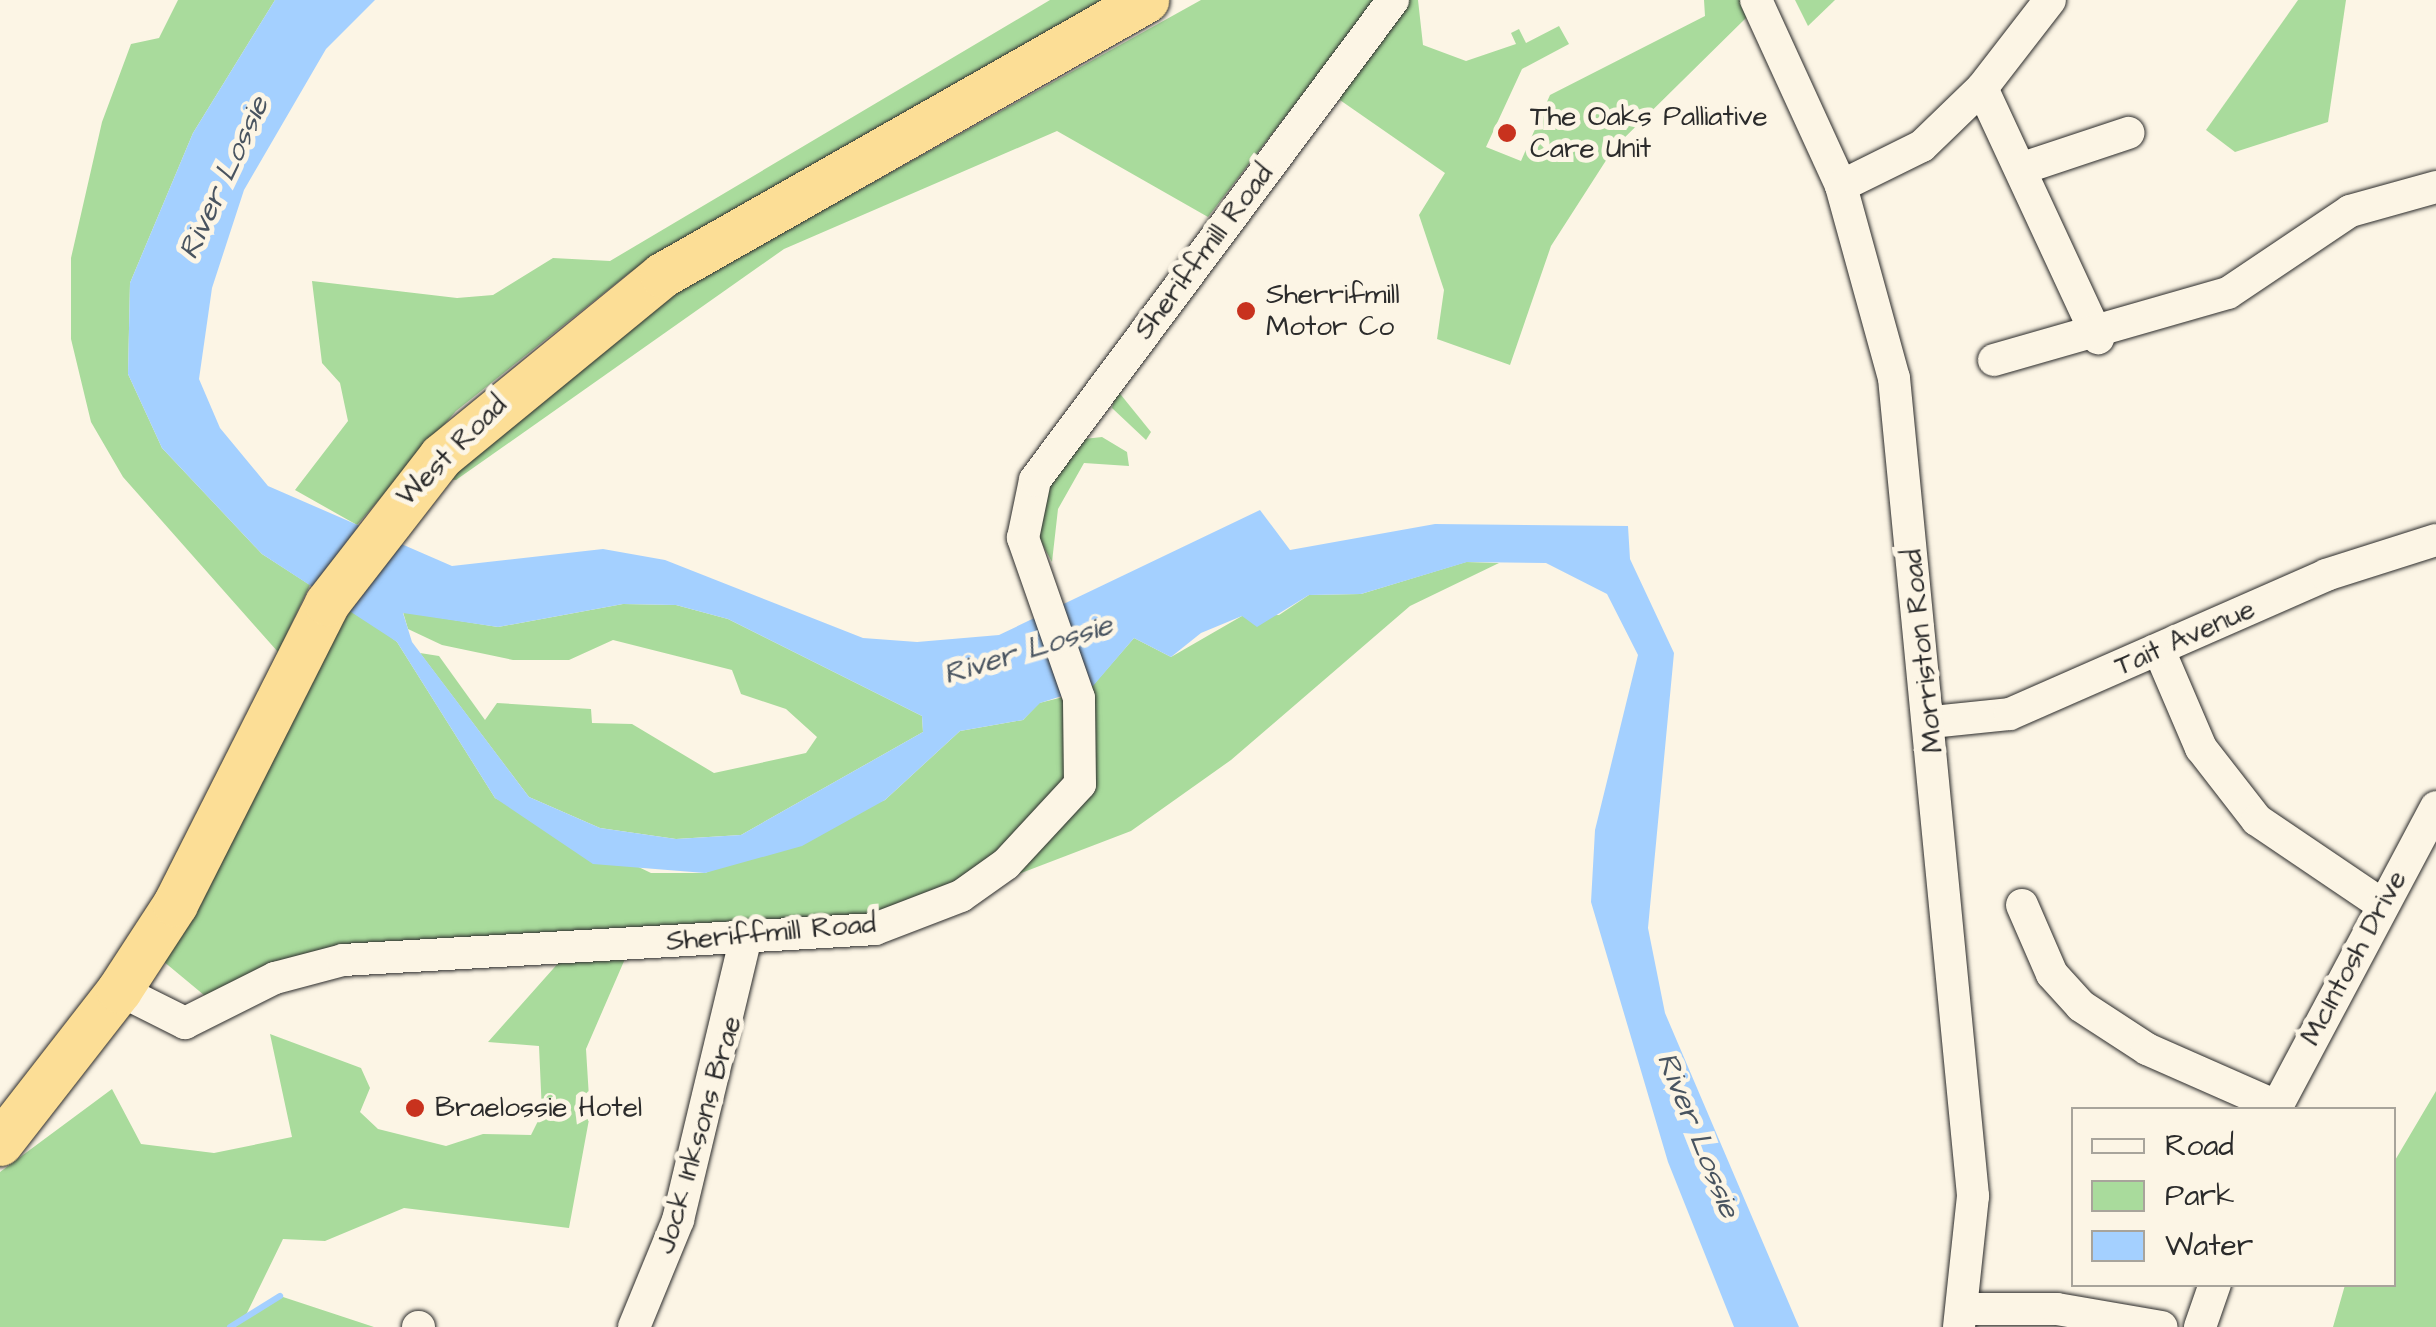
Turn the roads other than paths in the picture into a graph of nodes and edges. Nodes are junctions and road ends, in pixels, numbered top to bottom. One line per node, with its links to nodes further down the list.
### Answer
1 (1146, 0): 19 (highway, West Road)
2 (1393, 0): 18 (street, Sheriffmill Road)
3 (1756, 0): 8 (street, Morriston Road)
4 (2050, 0): 5 (street)
5 (1982, 88): 7 (street); 8 (street)
6 (2128, 133): 7 (street)
7 (2026, 167): 10 (street)
8 (1841, 186): 14 (street, Morriston Road)
9 (2436, 187): 10 (street)
10 (2098, 338): 11 (street)
11 (1994, 360)
12 (2436, 540): 13 (street, Tait Avenue)
13 (2159, 650): 14 (street, Tait Avenue); 17 (street)
14 (1932, 722): 24 (street, Morriston Road)
15 (2436, 808): 17 (street, McIntosh Drive)
16 (2022, 904): 20 (street)
17 (2381, 904): 21 (street, McIntosh Drive)
18 (746, 937): 19 (street, Sheriffmill Road); 25 (street, Jock Inksons Brae)
19 (120, 990): 22 (highway, West Road)
20 (2273, 1107)
21 (2276, 1107)
22 (0, 1143)
23 (2214, 1287): 27 (street)
24 (1961, 1318): 26 (street)
25 (634, 1327)
26 (2161, 1327)
27 (2200, 1327)

